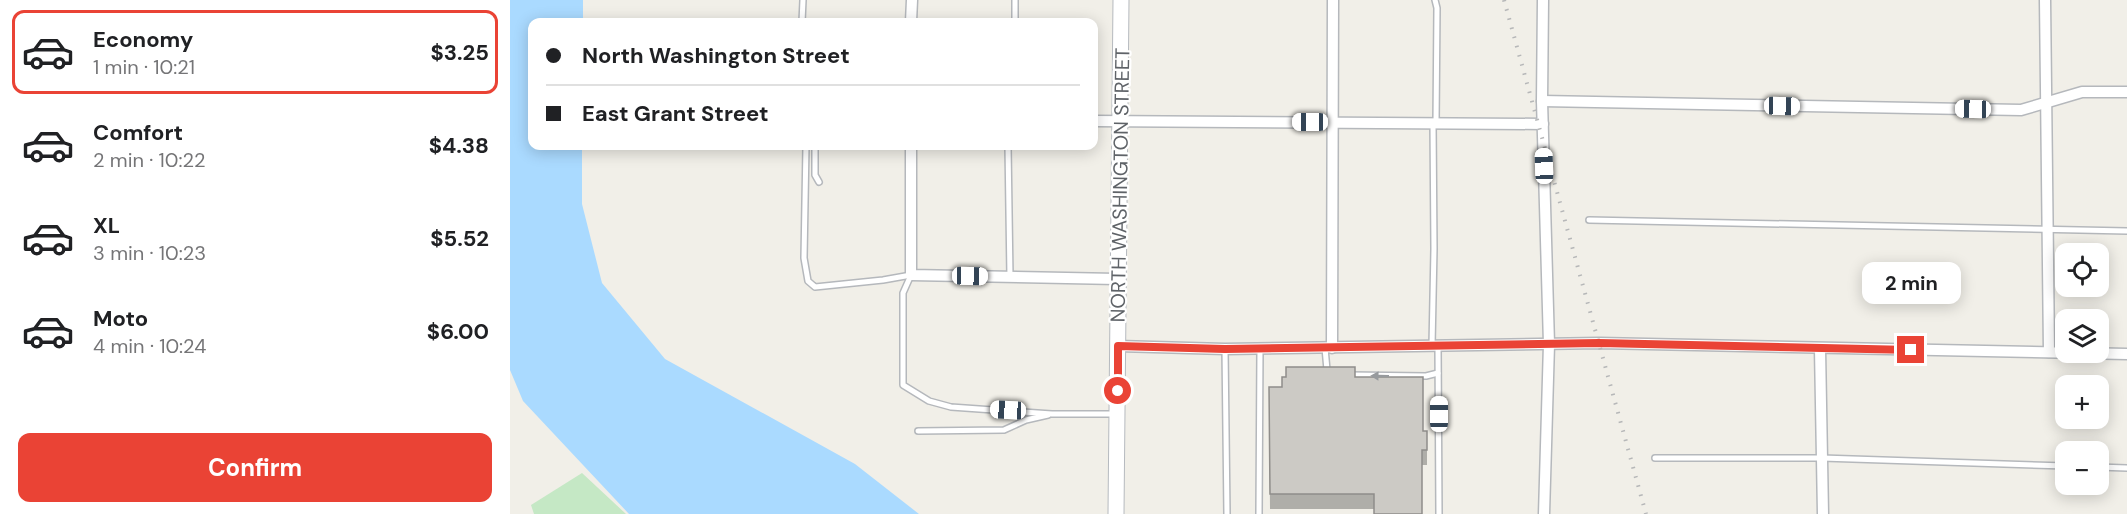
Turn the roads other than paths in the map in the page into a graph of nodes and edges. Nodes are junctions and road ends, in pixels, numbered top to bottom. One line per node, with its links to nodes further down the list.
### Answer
1 (803, 0): 9 (lane)
2 (912, 0): 10 (street)
3 (1015, 0): 11 (lane)
4 (1121, 0): 16 (street, NORTH WASHINGTON STREET)
5 (1333, 0): 17 (street)
6 (1435, 0): 18 (lane)
7 (1543, 0): 13 (street)
8 (2045, 0): 14 (street)
9 (802, 18)
10 (911, 18)
11 (1015, 18)
12 (2127, 92): 14 (street)
13 (1542, 102): 14 (street); 19 (street)
14 (2047, 103): 26 (street)
15 (1098, 121): 16 (street)
16 (1121, 121): 17 (street); 30 (street, NORTH WASHINGTON STREET)
17 (1333, 123): 18 (street); 35 (street)
18 (1435, 123): 19 (street); 33 (lane)
19 (1543, 124): 31 (street)
20 (806, 150): 28 (lane)
21 (815, 150): 24 (lane)
22 (910, 150): 28 (street)
23 (1008, 150): 29 (lane)
24 (819, 182)
25 (1589, 220): 26 (lane)
26 (2048, 229): 27 (lane); 38 (street)
27 (2127, 231)
28 (911, 275): 29 (street); 43 (lane)
29 (1010, 277): 30 (street)
30 (1117, 279): 32 (street, NORTH WASHINGTON STREET)
31 (1549, 344): 33 (street); 36 (street); 55 (street)
32 (1118, 346): 37 (street); 44 (street, NORTH WASHINGTON STREET)
33 (1435, 346): 35 (street); 40 (lane)
34 (1260, 347): 35 (street); 37 (street); 53 (lane)
35 (1329, 348): 41 (lane)
36 (1820, 348): 38 (street); 47 (street)
37 (1225, 349): 52 (lane)
38 (2049, 352): 39 (street)
39 (2127, 354)
40 (1438, 373): 42 (lane, one-way to 42); 54 (lane)
41 (1335, 375)
42 (1346, 375)
43 (1053, 414): 44 (lane); 45 (lane)
44 (1117, 414): 51 (street, NORTH WASHINGTON STREET)
45 (918, 431)
46 (1656, 458): 47 (lane)
47 (1822, 458): 48 (lane); 56 (street)
48 (2055, 466)
49 (2109, 467): 50 (lane)
50 (2127, 468)
51 (1116, 514)
52 (1227, 514)
53 (1259, 514)
54 (1440, 514)
55 (1544, 514)
56 (1823, 514)

